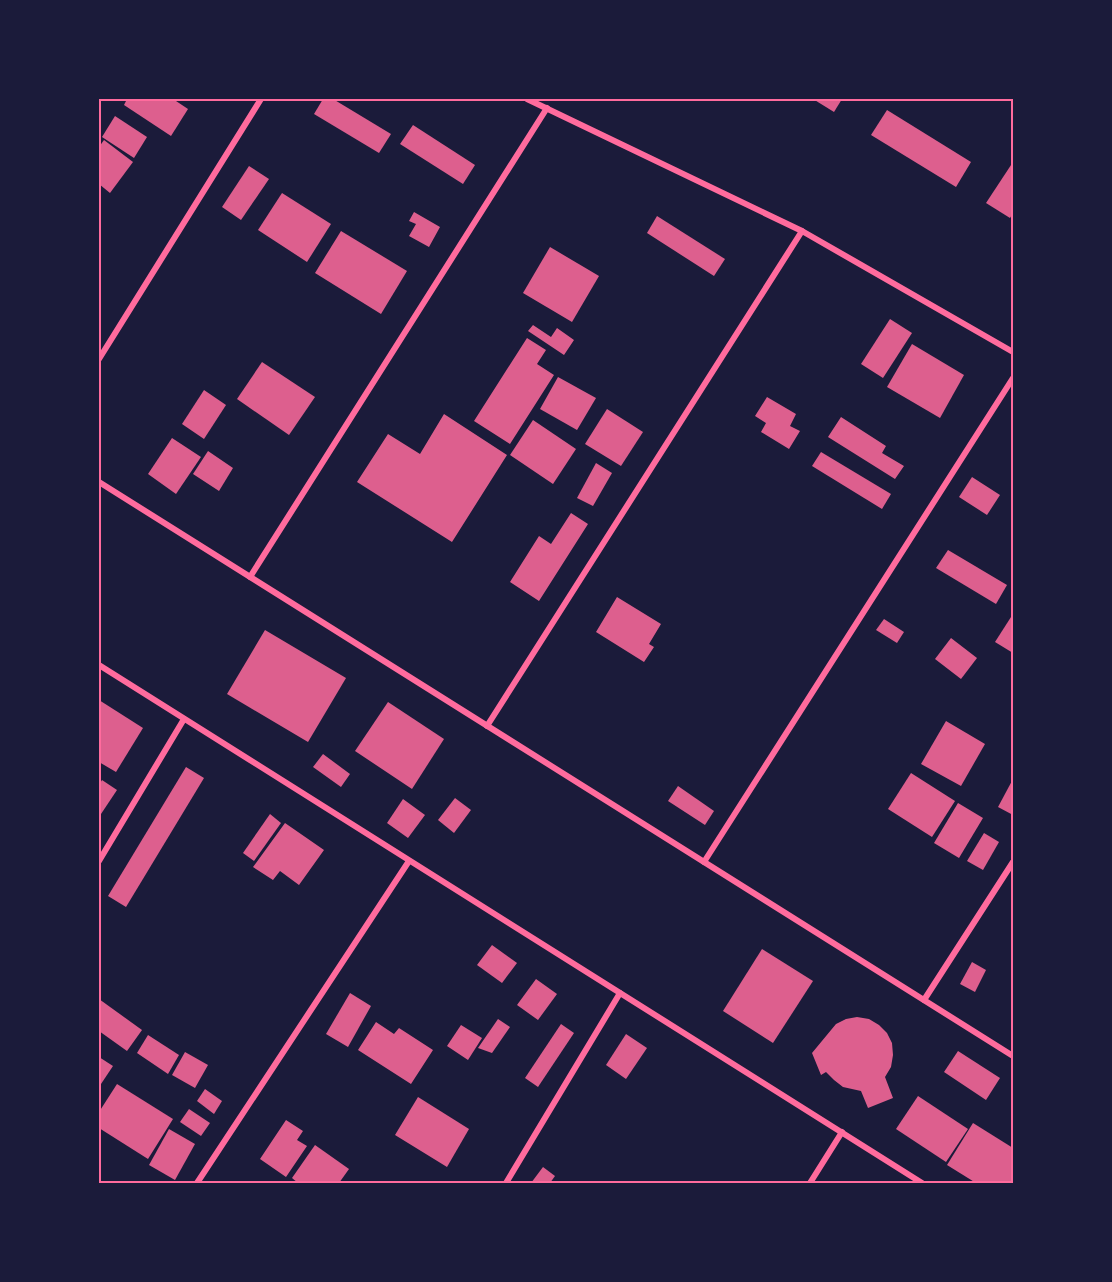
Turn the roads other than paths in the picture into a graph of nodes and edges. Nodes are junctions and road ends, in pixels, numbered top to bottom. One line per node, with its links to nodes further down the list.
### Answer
1 (261, 99): 6 (street)
2 (526, 99): 3 (street)
3 (547, 108): 4 (street); 9 (street)
4 (802, 231): 5 (street); 12 (street)
5 (1013, 352)
6 (99, 359)
7 (1013, 378): 15 (street)
8 (99, 482): 9 (street)
9 (250, 578): 12 (street)
10 (99, 665): 11 (street)
11 (184, 719): 13 (street); 14 (street)
12 (487, 726): 15 (street)
13 (99, 861)
14 (409, 861): 17 (street); 21 (street)
15 (704, 862): 18 (street)
16 (1013, 862): 18 (street)
17 (620, 993): 20 (street); 22 (street)
18 (924, 1000): 19 (street)
19 (1013, 1056)
20 (842, 1132): 23 (street); 24 (street)
21 (197, 1183)
22 (506, 1183)
23 (810, 1183)
24 (922, 1183)

